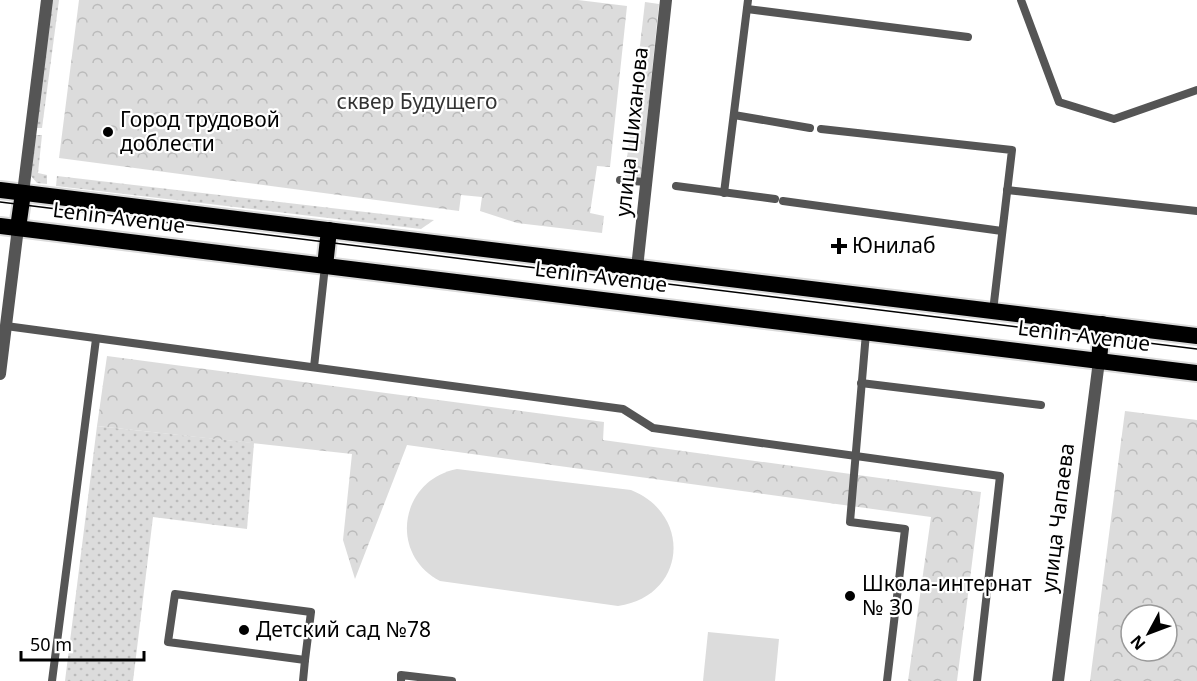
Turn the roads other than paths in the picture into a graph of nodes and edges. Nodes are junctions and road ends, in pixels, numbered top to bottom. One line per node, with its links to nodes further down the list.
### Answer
1 (47, 0): 16 (street)
2 (666, 0): 12 (street, улица Шиханова)
3 (748, 0): 5 (lane)
4 (1021, 0): 7 (lane)
5 (747, 9): 6 (lane); 8 (lane)
6 (968, 38)
7 (1197, 90)
8 (734, 115): 9 (lane); 17 (lane)
9 (810, 128)
10 (821, 129): 15 (lane)
11 (620, 180): 12 (lane)
12 (646, 182): 24 (street, улица Шиханова)
13 (676, 186): 17 (lane)
14 (0, 190): 16 (highway, Lenin Avenue)
15 (1007, 190): 18 (lane); 22 (lane)
16 (22, 193): 20 (highway); 21 (highway, Lenin Avenue)
17 (724, 193): 22 (lane)
18 (1197, 212)
19 (0, 226): 20 (highway, Lenin Avenue)
20 (18, 228): 23 (highway, Lenin Avenue); 27 (street)
21 (329, 230): 23 (highway); 24 (highway, Lenin Avenue)
22 (1002, 231): 25 (lane)
23 (325, 266): 28 (highway, Lenin Avenue); 32 (lane)
24 (637, 268): 25 (highway, Lenin Avenue)
25 (993, 311): 26 (highway, Lenin Avenue)
26 (1102, 324): 29 (highway, Lenin Avenue); 31 (highway)
27 (6, 326): 30 (lane); 34 (street)
28 (866, 333): 31 (highway, Lenin Avenue); 35 (lane)
29 (1197, 336)
30 (96, 339): 32 (lane); 39 (lane)
31 (1099, 361): 33 (highway, Lenin Avenue); 45 (street, улица Чапаева)
32 (314, 368): 37 (lane)
33 (1197, 373)
34 (0, 374)
35 (861, 383): 36 (lane); 37 (lane)
36 (1041, 405)
37 (856, 455): 43 (lane); 44 (lane)
38 (305, 660): 38 (lane); 40 (lane)
39 (52, 681)
40 (303, 681)
41 (400, 681): 42 (lane)
42 (452, 681)
43 (888, 681)
44 (976, 681)
45 (1058, 681)

